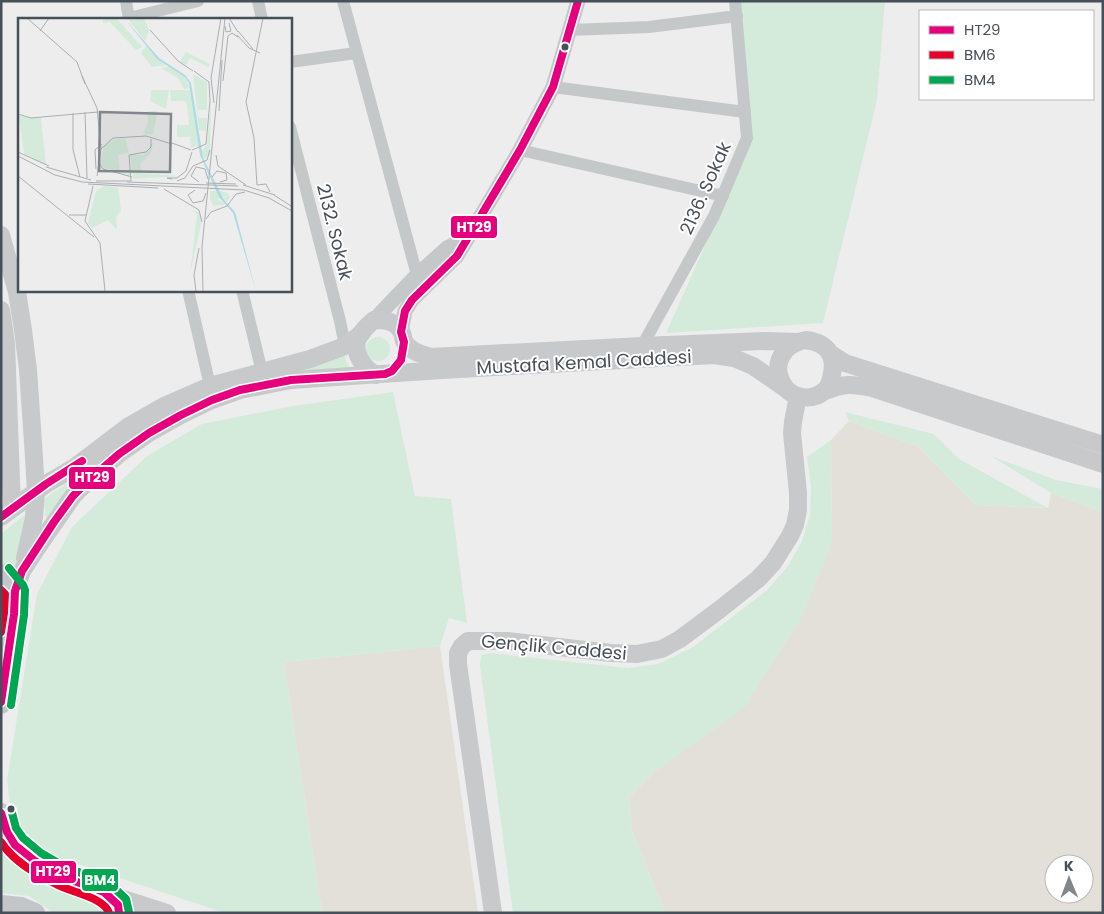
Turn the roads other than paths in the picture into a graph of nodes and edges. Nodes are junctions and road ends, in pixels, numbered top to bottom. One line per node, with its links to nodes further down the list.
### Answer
1 (126, 1): 8 (street)
2 (198, 1): 8 (street)
3 (258, 1): 9 (street)
4 (343, 1): 11 (street)
5 (578, 1): 10 (street)
6 (735, 1): 7 (street, 2136. Sokak)
7 (737, 16): 10 (street); 14 (street, 2136. Sokak)
8 (129, 18)
9 (262, 18)
10 (570, 30): 13 (street)
11 (356, 53): 12 (street); 20 (street)
12 (291, 62)
13 (553, 87): 14 (street); 16 (street)
14 (745, 112): 17 (street, 2136. Sokak)
15 (291, 131): 28 (street, 2132. Sokak)
16 (520, 150): 17 (street); 19 (street)
17 (723, 196): 29 (street, 2136. Sokak)
18 (1, 236): 38 (main road)
19 (467, 238): 20 (street); 26 (street)
20 (417, 275): 24 (street)
21 (188, 291): 33 (street)
22 (242, 291): 31 (street)
23 (1, 310): 39 (main road)
24 (374, 320): 25 (main road); 26 (main road)
25 (361, 334): 28 (main road); 32 (main road)
26 (403, 337): 29 (main road, Mustafa Kemal Caddesi); 32 (main road)
27 (798, 342): 29 (main road, Mustafa Kemal Caddesi); 30 (main road); 35 (main road)
28 (345, 346): 31 (main road)
29 (642, 346)
30 (831, 354): 34 (main road); 36 (main road)
31 (262, 372): 33 (main road)
32 (380, 374): 35 (main road, Mustafa Kemal Caddesi); 40 (main road, Mustafa Kemal Caddesi)
33 (210, 386): 38 (main road)
34 (825, 391): 35 (main road); 37 (main road)
35 (791, 392): 52 (main road, Gençlik Caddesi)
36 (1103, 445)
37 (1103, 464)
38 (36, 492): 39 (main road); 40 (main road)
39 (7, 513)
40 (22, 571): 42 (main road)
41 (1, 574): 42 (main road)
42 (15, 591): 43 (main road)
43 (14, 614): 44 (main road); 45 (main road)
44 (1, 632)
45 (1, 704)
46 (1, 812): 47 (main road)
47 (104, 892): 50 (main road); 51 (main road)
48 (1, 905): 49 (main road)
49 (35, 913)
50 (119, 913)
51 (167, 913)
52 (493, 913)

